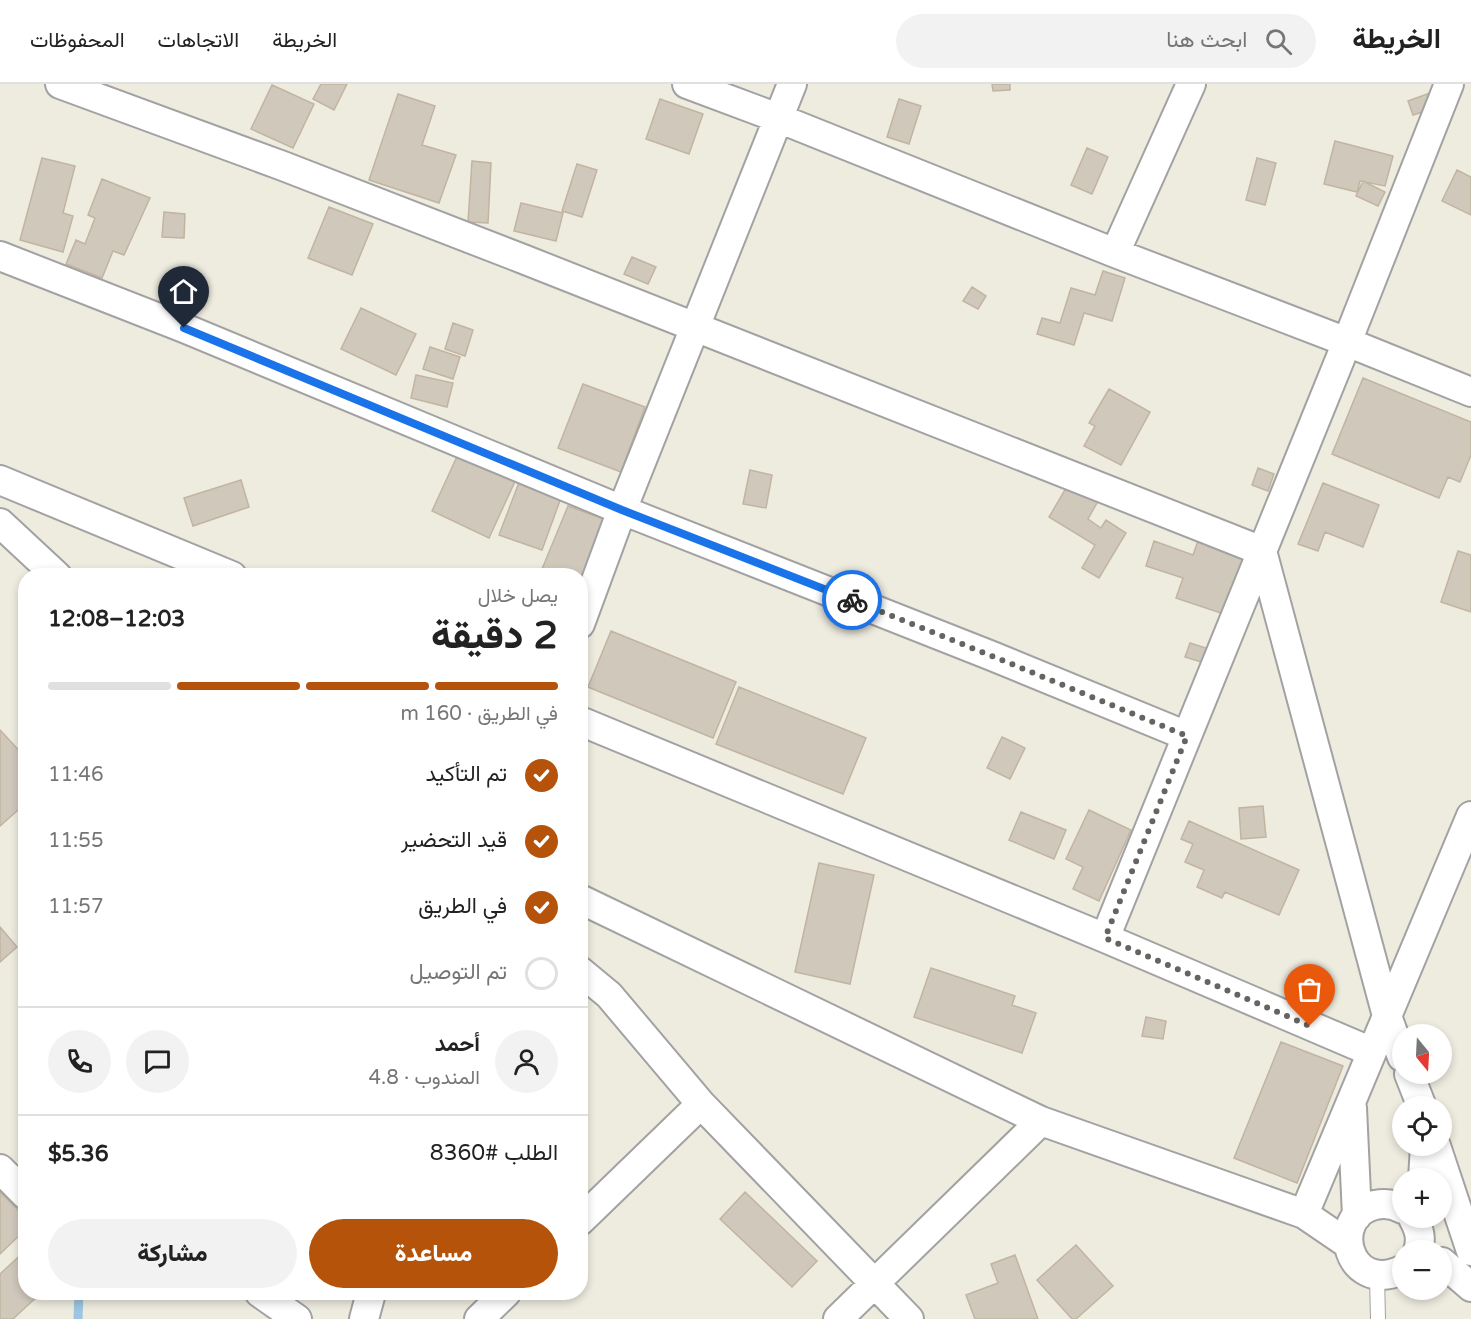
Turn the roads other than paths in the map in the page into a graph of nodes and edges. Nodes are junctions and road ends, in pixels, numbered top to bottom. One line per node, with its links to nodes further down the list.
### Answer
1 (60, 84): 9 (street)
2 (687, 84): 6 (street)
3 (792, 84): 6 (street)
4 (1191, 84): 7 (street)
5 (1449, 84): 10 (street)
6 (778, 118): 7 (street); 9 (street)
7 (1115, 253): 10 (street)
8 (0, 256): 13 (street)
9 (694, 327): 13 (street); 15 (street)
10 (1347, 342): 11 (street); 15 (street)
11 (1471, 392)
12 (0, 480): 17 (street)
13 (622, 510): 18 (street); 20 (street)
14 (0, 523): 16 (street)
15 (1262, 550): 20 (street); 25 (street)
16 (48, 568)
17 (213, 568)
18 (588, 602)
19 (588, 724): 23 (street)
20 (1187, 736): 23 (street)
21 (1471, 816): 25 (street)
22 (588, 903): 30 (street)
23 (1105, 938): 27 (street)
24 (588, 978): 29 (street)
25 (1387, 1016): 26 (street); 27 (street)
26 (1392, 1030)
27 (1372, 1052): 28 (street)
28 (1352, 1100): 35 (street); 36 (street)
29 (701, 1104): 34 (street); 42 (street)
30 (1041, 1121): 35 (street); 42 (street)
31 (1439, 1156): 39 (street)
32 (0, 1169): 33 (street)
33 (18, 1187)
34 (588, 1213)
35 (1304, 1214): 38 (street)
36 (1357, 1215): 37 (street); 38 (street)
37 (1417, 1231)
38 (1348, 1244): 41 (street)
39 (1471, 1251)
40 (1452, 1271): 43 (street)
41 (1390, 1273): 52 (lane)
42 (875, 1283): 50 (street); 51 (street)
43 (1471, 1287)
44 (271, 1300): 47 (street)
45 (369, 1300): 48 (street)
46 (499, 1300): 49 (street)
47 (297, 1319)
48 (364, 1319)
49 (479, 1319)
50 (838, 1319)
51 (909, 1319)
52 (1378, 1319)

